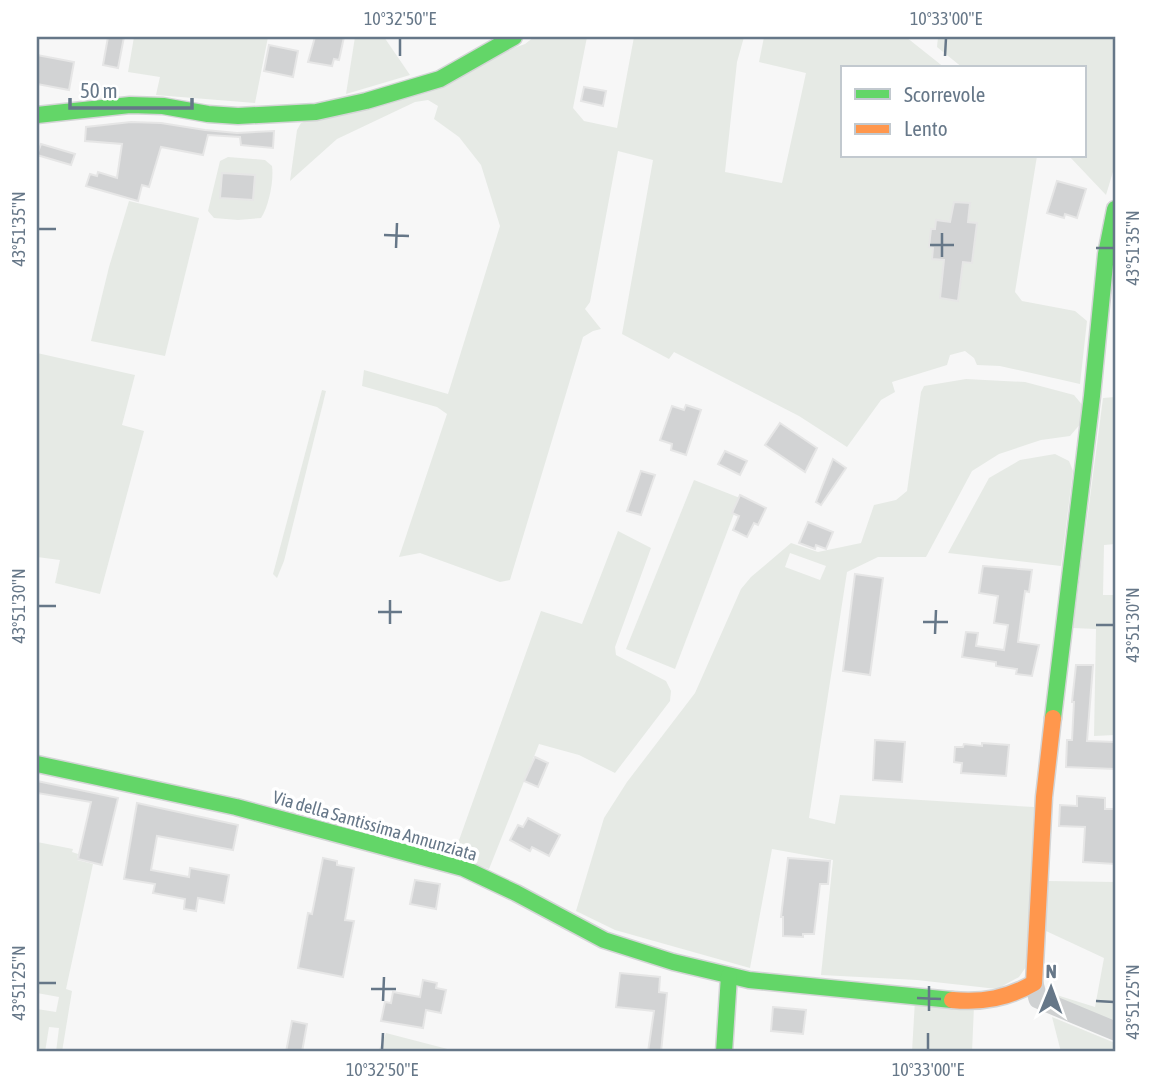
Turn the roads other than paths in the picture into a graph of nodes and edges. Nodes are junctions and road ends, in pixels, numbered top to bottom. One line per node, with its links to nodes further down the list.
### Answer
1 (514, 37): 2 (street)
2 (37, 115)
3 (1115, 209): 6 (street)
4 (37, 764): 5 (street, Via della Santissima Annunziata)
5 (729, 976): 6 (street, Via della Santissima Annunziata); 8 (street)
6 (1034, 983): 7 (street)
7 (1115, 1031)
8 (724, 1052)

